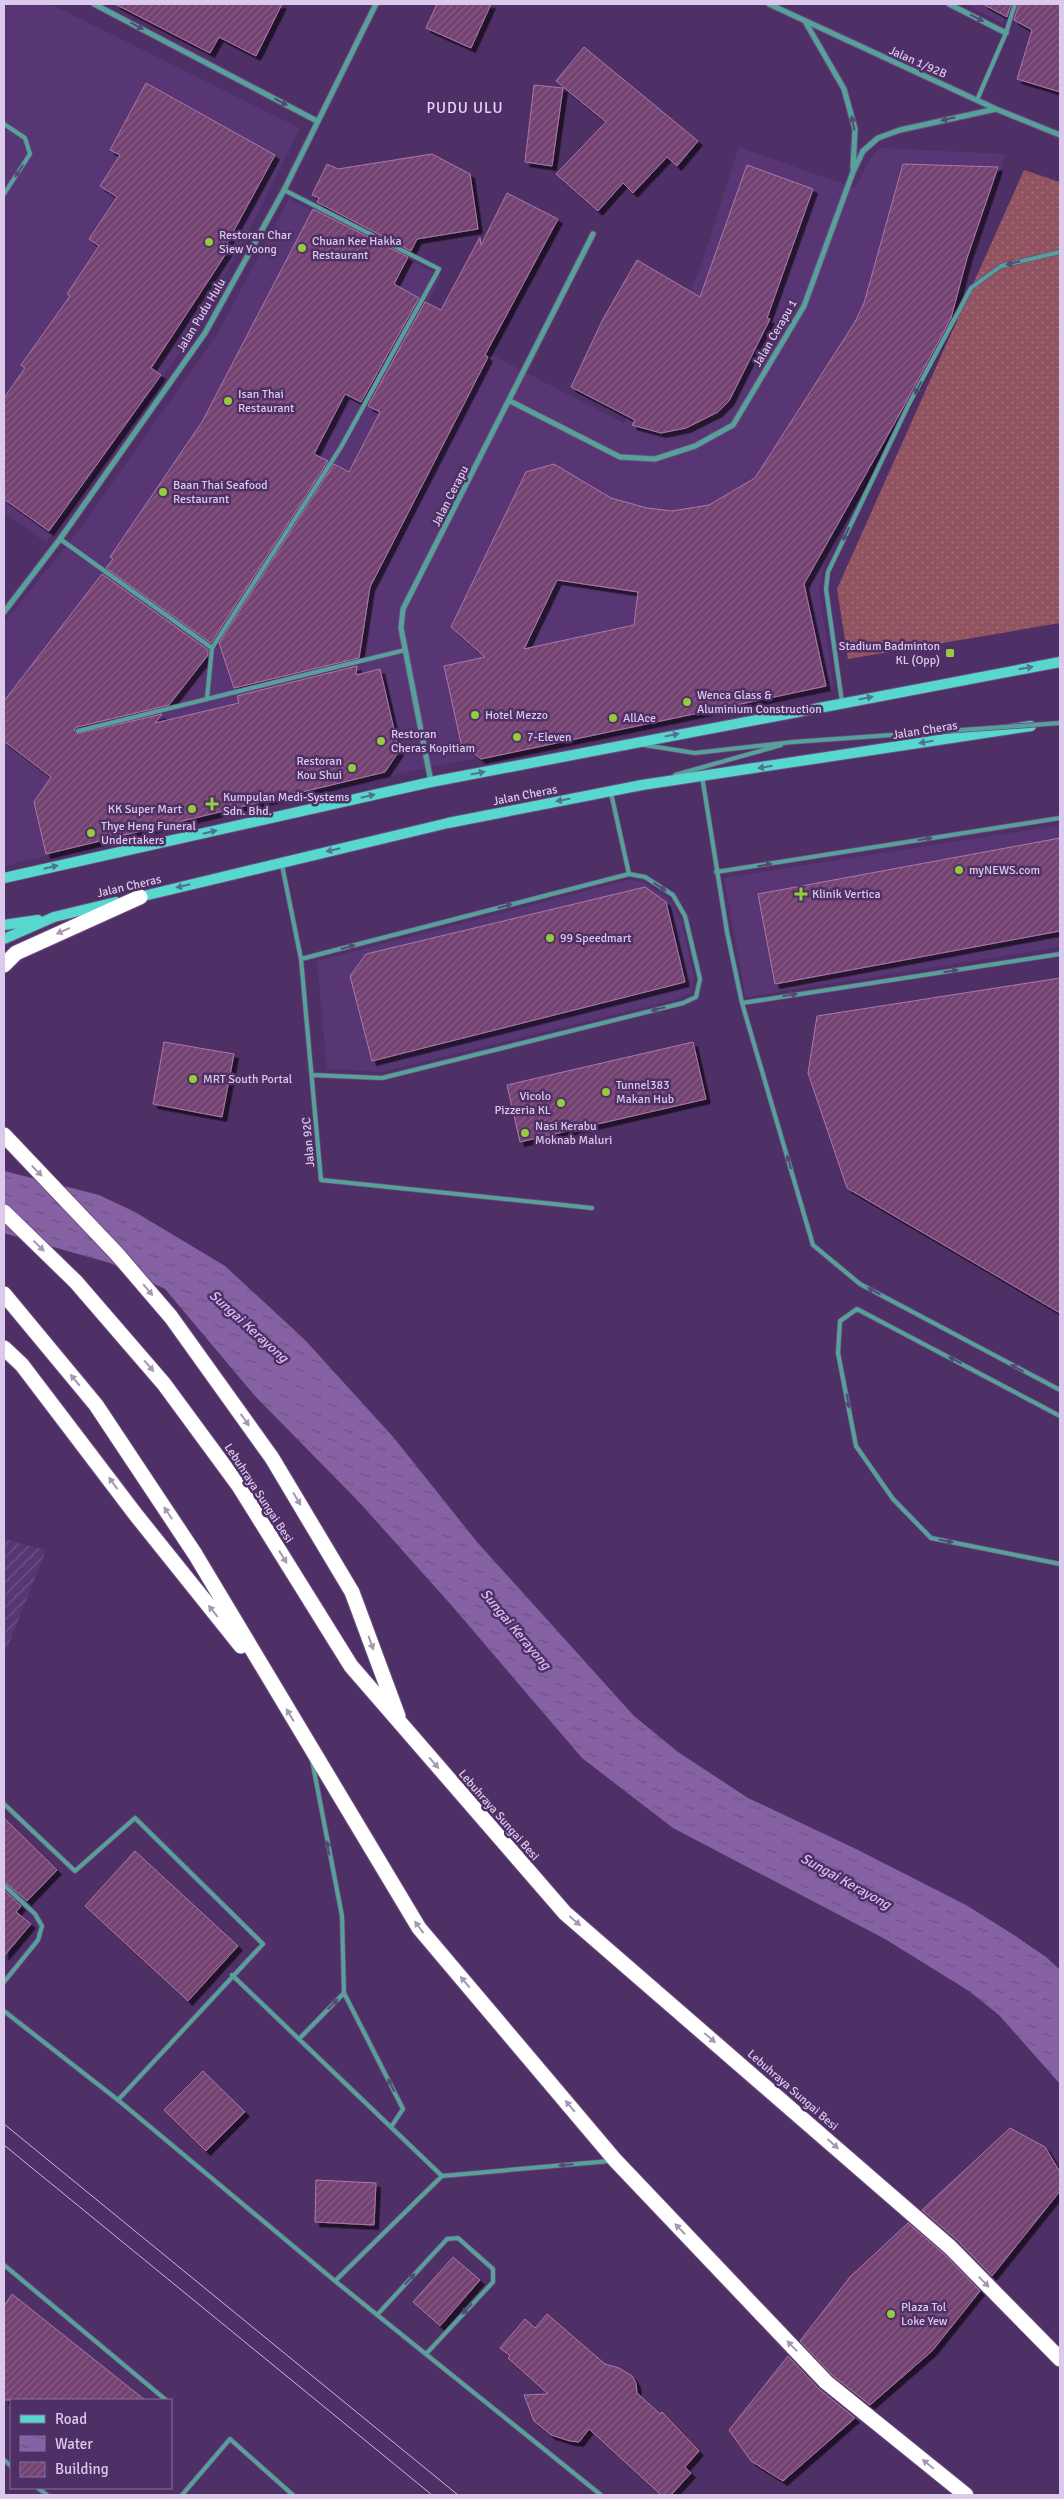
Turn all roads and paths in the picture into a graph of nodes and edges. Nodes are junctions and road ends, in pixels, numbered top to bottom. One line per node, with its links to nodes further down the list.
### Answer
1 (94, 4): 10 (street, one-way to 10)
2 (376, 4): 10 (street, Jalan Pudu Hulu)
3 (769, 4): 6 (street, Jalan 1/92B)
4 (949, 4): 7 (street, one-way to 7)
5 (1015, 4): 7 (lane)
6 (806, 22): 8 (street, Jalan 1/92B); 13 (street, one-way to 6)
7 (1006, 33): 8 (lane)
8 (977, 100): 9 (street, Jalan 1/92B)
9 (996, 109): 12 (street, Jalan 1/92B); 13 (street, Jalan Cerapu 1, one-way to 13)
10 (318, 121): 14 (street, Jalan Pudu Hulu)
11 (4, 124): 15 (lane, one-way to 15)
12 (1060, 135)
13 (853, 172): 18 (street, Jalan Cerapu 1)
14 (284, 190): 19 (street, Jalan Pudu Hulu); 21 (lane)
15 (4, 194)
16 (593, 234): 18 (street, Jalan Cerapu)
17 (1060, 252): 25 (lane, one-way to 25)
18 (510, 400): 22 (street, Jalan Cerapu)
19 (60, 540): 20 (street, Jalan Pudu Hulu); 21 (lane)
20 (4, 612)
21 (212, 648): 24 (lane)
22 (405, 650): 24 (lane); 31 (street, Jalan Cerapu)
23 (1059, 663): 25 (main road, one-way to 23)
24 (208, 698): 27 (lane)
25 (842, 703): 29 (main road, one-way to 25)
26 (1060, 722): 28 (lane, bridge); 30 (main road, Jalan Cheras, one-way to 30)
27 (78, 731)
28 (793, 742): 29 (lane); 32 (lane)
29 (632, 743): 31 (main road, one-way to 29)
30 (702, 776): 32 (main road, Jalan Cheras); 36 (lane)
31 (430, 782): 37 (main road, one-way to 31)
32 (642, 785): 33 (main road, Jalan Cheras)
33 (610, 791): 35 (main road, Jalan Cheras, one-way to 35); 38 (lane)
34 (1060, 818): 36 (lane, one-way to 34)
35 (282, 863): 39 (main road, Jalan Cheras, one-way to 39); 44 (lane, Jalan 92C)
36 (716, 872): 46 (lane)
37 (6, 874)
38 (629, 874): 44 (lane, one-way to 38); 47 (lane, one-way to 47)
39 (140, 897): 40 (main road, Jalan Cheras); 45 (highway, one-way to 45)
40 (54, 917): 41 (main road); 42 (main road, Jalan Cheras)
41 (4, 925)
42 (4, 939)
43 (1060, 954): 46 (lane, one-way to 43)
44 (301, 959): 47 (lane, Jalan 92C)
45 (4, 965)
46 (742, 1002): 53 (lane, one-way to 46)
47 (312, 1074): 49 (lane, Jalan 92C)
48 (4, 1135): 57 (highway, one-way to 57)
49 (592, 1208)
50 (4, 1212): 57 (highway, Lebuhraya Sungai Besi, one-way to 57)
51 (4, 1294): 56 (highway, one-way to 51)
52 (4, 1348): 56 (highway, one-way to 52)
53 (1060, 1390)
54 (1060, 1416): 55 (lane, one-way to 55)
55 (1060, 1564)
56 (276, 1691): 58 (highway, one-way to 56)
57 (402, 1727): 74 (highway, Lebuhraya Sungai Besi, one-way to 74)
58 (309, 1746): 63 (lane, one-way to 58); 68 (highway, one-way to 58)
59 (4, 1804): 61 (lane)
60 (4, 1885): 62 (lane)
61 (232, 1975): 65 (lane); 66 (lane)
62 (4, 1982)
63 (344, 1993): 65 (lane, one-way to 63); 67 (lane, one-way to 63)
64 (4, 2011): 66 (lane)
65 (299, 2039): 67 (lane)
66 (118, 2100): 71 (lane)
67 (390, 2127): 69 (lane)
68 (615, 2160): 69 (lane, one-way to 69); 79 (highway, one-way to 68)
69 (442, 2176): 71 (lane)
70 (4, 2265): 75 (lane)
71 (335, 2281): 72 (lane)
72 (378, 2315): 73 (lane); 73 (lane, one-way to 73)
73 (426, 2354): 78 (lane)
74 (1060, 2359)
75 (165, 2399)
76 (182, 2495): 77 (lane)
77 (293, 2495)
78 (601, 2495)
79 (966, 2495)

